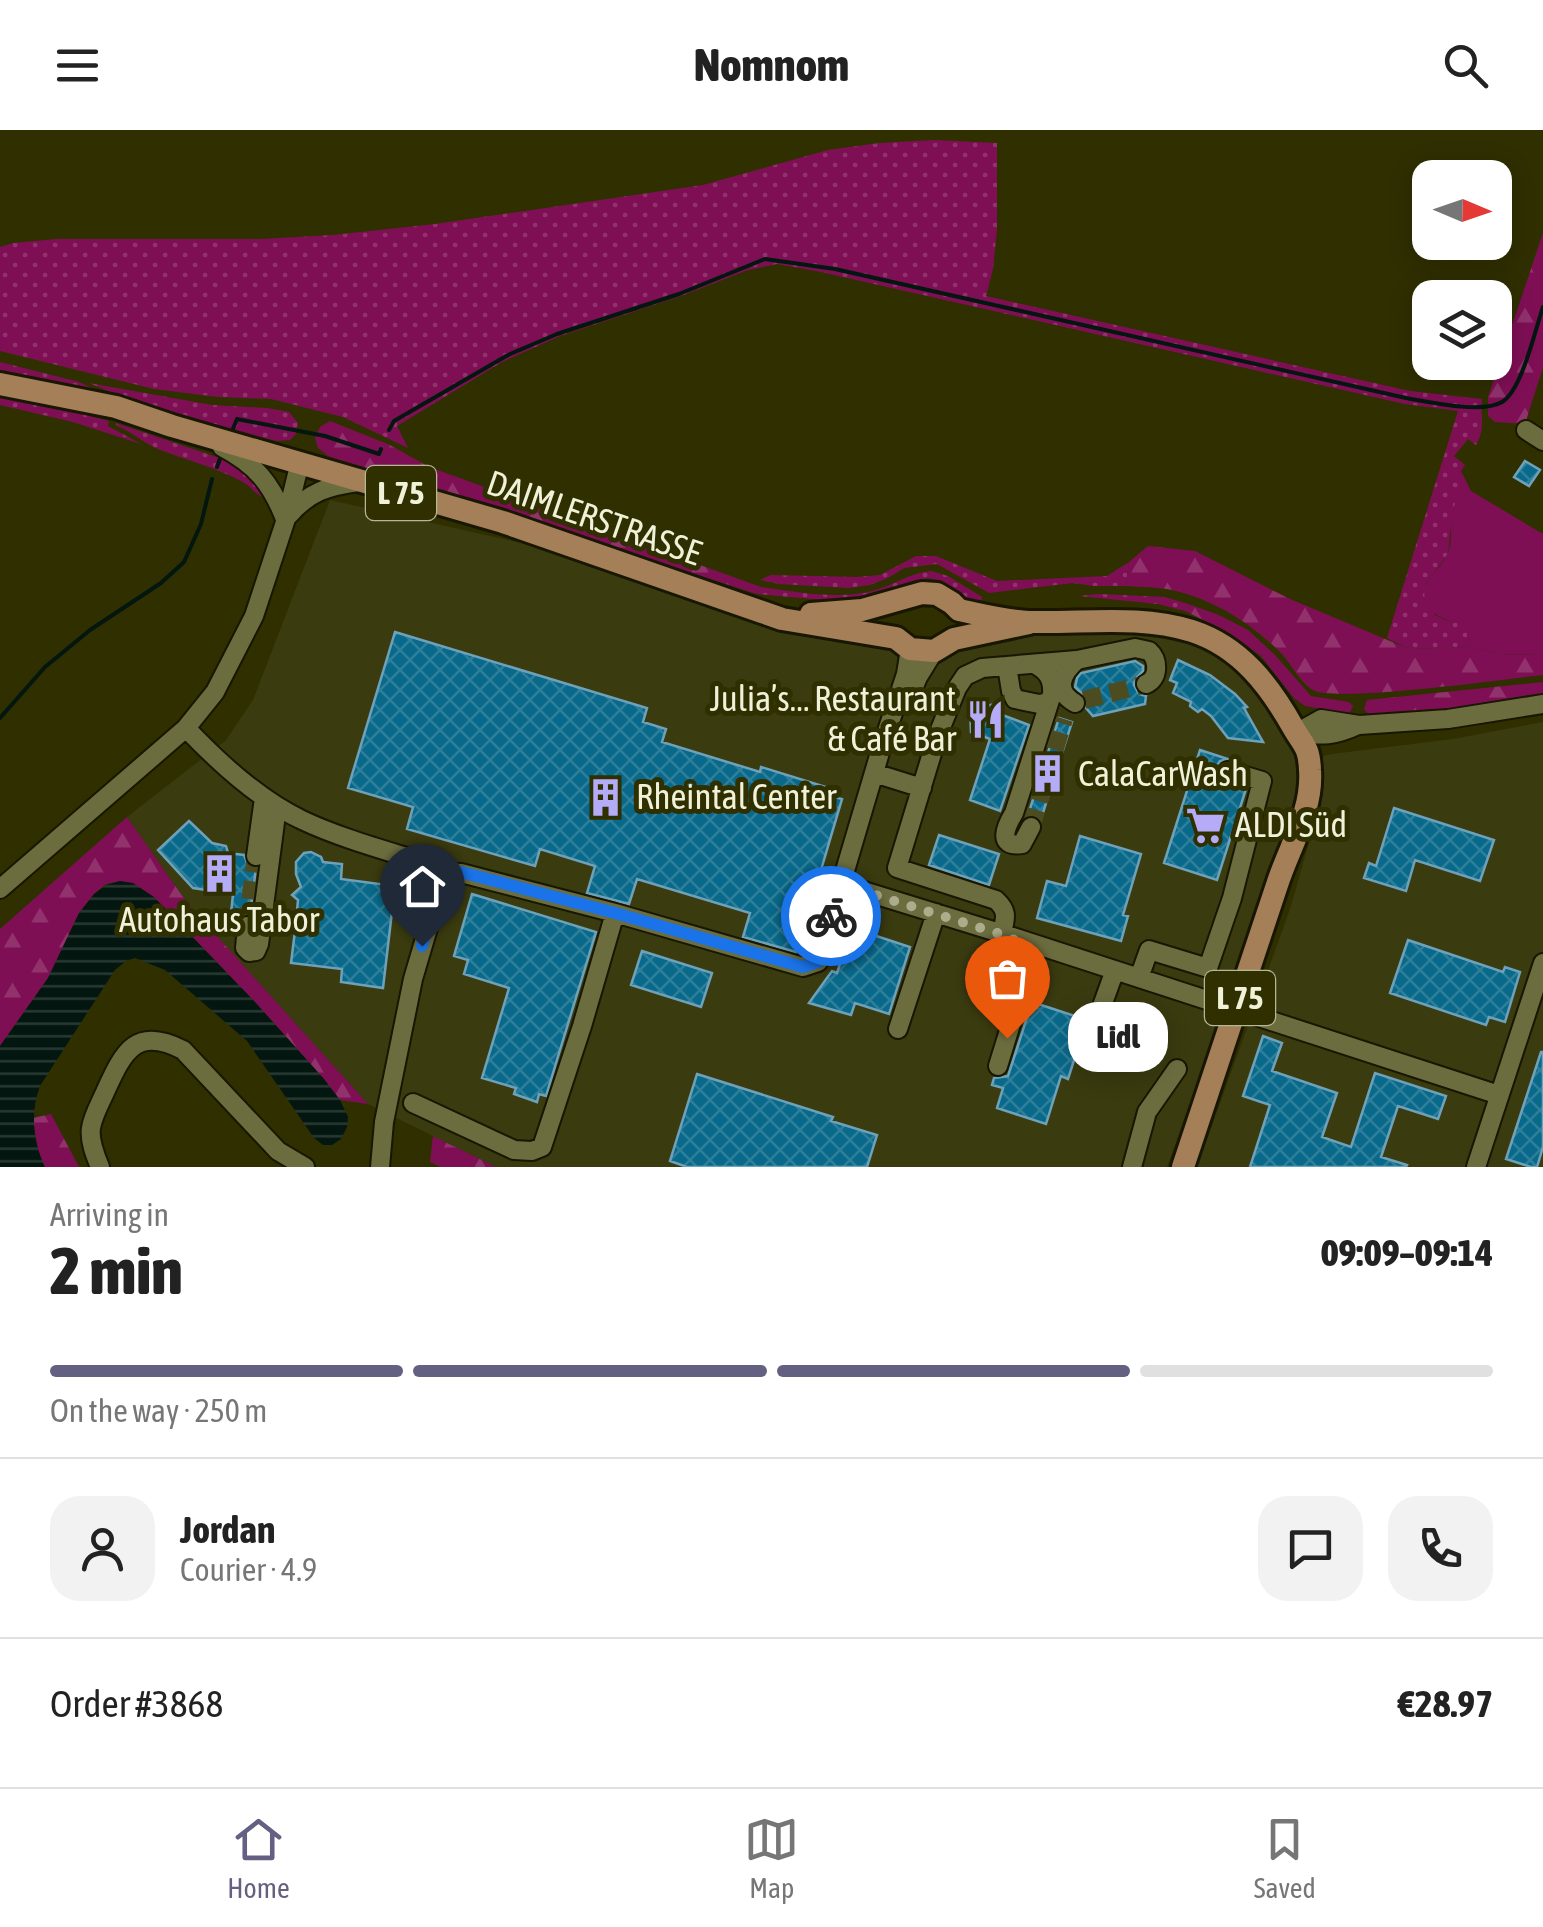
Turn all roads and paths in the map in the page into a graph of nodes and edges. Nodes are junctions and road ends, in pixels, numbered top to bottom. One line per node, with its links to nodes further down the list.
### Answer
1 (0, 384): 3 (main road, DAIMLERSTRASSE / L 75)
2 (1526, 430): 4 (street)
3 (195, 432): 5 (main road, DAIMLERSTRASSE / L 75); 7 (street)
4 (1543, 441)
5 (300, 462): 6 (main road, DAIMLERSTRASSE / L 75); 7 (street)
6 (361, 482): 7 (street); 10 (main road, DAIMLERSTRASSE / L 75)
7 (286, 519): 20 (street)
8 (903, 600): 9 (main road, DAIMLERSTRASSE / L 75); 10 (main road, DAIMLERSTRASSE / L 75); 12 (main road)
9 (958, 610): 11 (main road, DAIMLERSTRASSE / L 75); 12 (main road)
10 (762, 612): 12 (main road, DAIMLERSTRASSE / L 75)
11 (1029, 622): 12 (main road, DAIMLERSTRASSE / L 75); 21 (main road, DAIMLERSTRASSE / L 75)
12 (924, 644): 23 (street)
13 (1077, 660): 14 (street); 16 (street); 19 (street)
14 (1034, 664): 15 (street); 17 (street)
15 (1007, 666): 17 (street); 24 (street)
16 (1146, 684)
17 (1049, 702): 26 (street)
18 (1543, 704): 21 (street)
19 (1074, 708)
20 (186, 728): 25 (street); 30 (street)
21 (1296, 733): 40 (main road, DAIMLERSTRASSE / L 75)
22 (1228, 771): 37 (street)
23 (874, 773): 24 (street); 29 (street)
24 (922, 788): 34 (street)
25 (271, 802): 27 (street); 28 (street); 33 (street)
26 (1031, 827)
27 (256, 856)
28 (441, 872): 31 (street); 48 (street)
29 (840, 884): 31 (street); 32 (street)
30 (0, 888)
31 (615, 913): 45 (street)
32 (936, 913): 34 (street); 41 (street)
33 (247, 926)
34 (1008, 936): 36 (street); 38 (street); 42 (street)
35 (1543, 962): 44 (street)
36 (1115, 970): 37 (street); 39 (street)
37 (1139, 978): 40 (street)
38 (1000, 981)
39 (1102, 1006)
40 (1236, 1009): 44 (street); 50 (main road, DAIMLERSTRASSE / L 75)
41 (898, 1029)
42 (998, 1066)
43 (1176, 1069): 49 (street)
44 (1499, 1096): 51 (street)
45 (412, 1103)
46 (100, 1167): 47 (street)
47 (304, 1167)
48 (380, 1167)
49 (1132, 1167)
50 (1183, 1167)
51 (1476, 1167)

